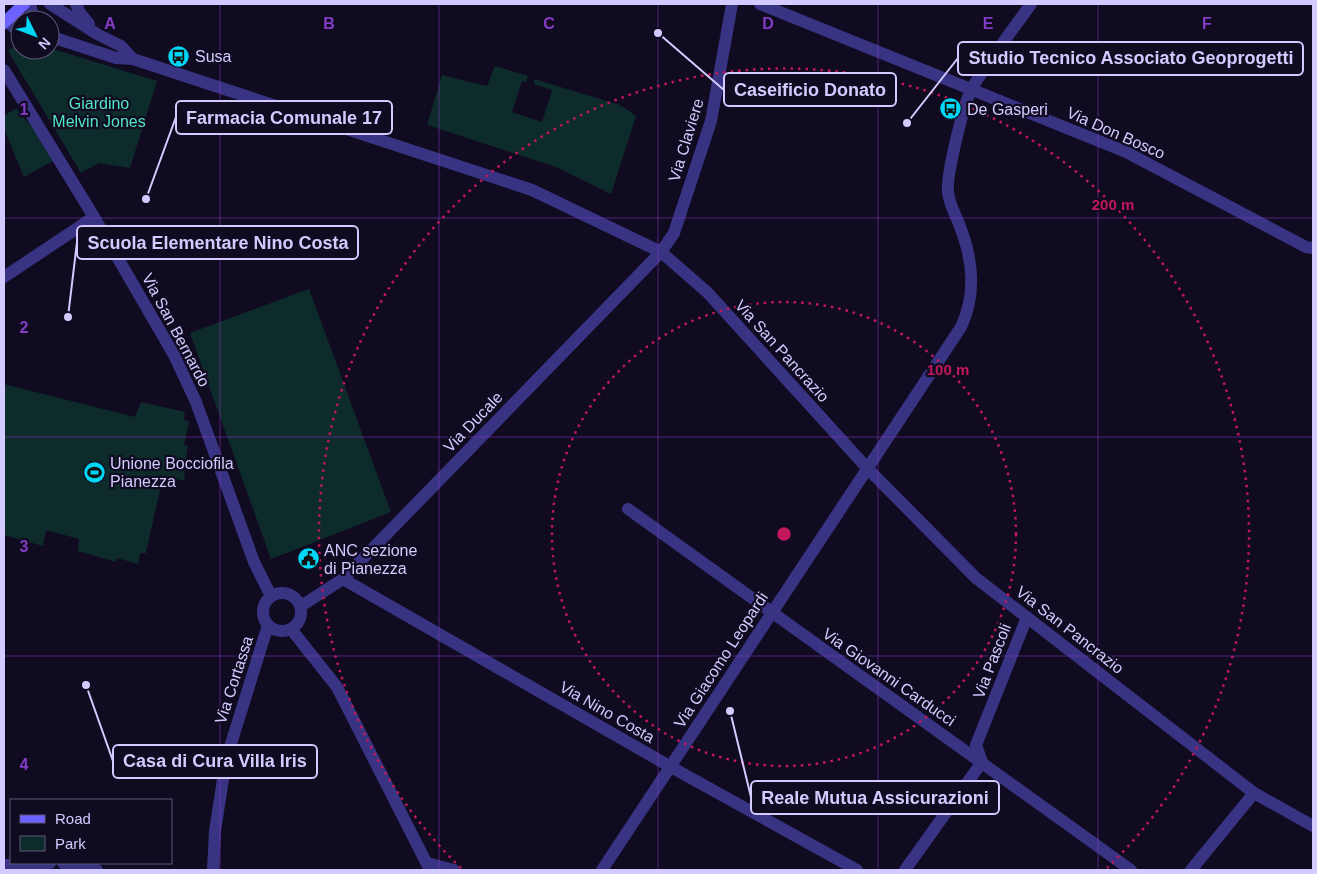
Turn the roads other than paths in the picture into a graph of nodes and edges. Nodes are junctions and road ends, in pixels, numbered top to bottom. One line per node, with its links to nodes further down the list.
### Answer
1 (24, 4): 7 (main road)
2 (50, 4): 8 (street)
3 (76, 4): 8 (street)
4 (732, 4): 15 (street, Via Claviere)
5 (760, 4): 12 (street, Via Don Bosco)
6 (1031, 4): 12 (street, Via Giacomo Leopardi)
7 (4, 22)
8 (97, 34): 10 (street)
9 (60, 40): 10 (street)
10 (133, 59): 15 (street, Via San Pancrazio)
11 (4, 70): 13 (street, Via San Bernardo)
12 (970, 90): 14 (street, Via Don Bosco); 17 (street, Via Giacomo Leopardi)
13 (94, 217): 16 (street); 20 (street, Via San Bernardo)
14 (1313, 248)
15 (661, 252): 17 (street, Via San Pancrazio); 19 (street, Via Ducale)
16 (4, 277)
17 (868, 469): 22 (street, Via Giacomo Leopardi); 23 (street, Via San Pancrazio)
18 (628, 509): 22 (street, Via Giovanni Carducci)
19 (343, 579): 21 (street, Via Ducale); 27 (street, Via Nino Costa)
20 (271, 596): 21 (street); 24 (street)
21 (300, 606): 25 (street)
22 (771, 613): 26 (street, Via Giovanni Carducci); 27 (street, Via Giacomo Leopardi)
23 (1027, 617): 26 (street, Via Pascoli); 28 (street, Via San Pancrazio)
24 (268, 625): 25 (street); 35 (street, Via Cortassa)
25 (291, 629): 34 (street)
26 (982, 762): 40 (street); 41 (street, Via Giovanni Carducci)
27 (671, 767): 38 (street, Via Giacomo Leopardi); 39 (street, Via Nino Costa)
28 (1254, 793): 29 (street, Via San Pancrazio); 42 (street)
29 (1313, 826)
30 (41, 864): 33 (street)
31 (68, 864): 36 (street)
32 (4, 865): 33 (street)
33 (22, 866)
34 (428, 866): 37 (street)
35 (212, 867)
36 (97, 870)
37 (454, 870)
38 (602, 870)
39 (857, 870)
40 (905, 870)
41 (1132, 870)
42 (1191, 870)

